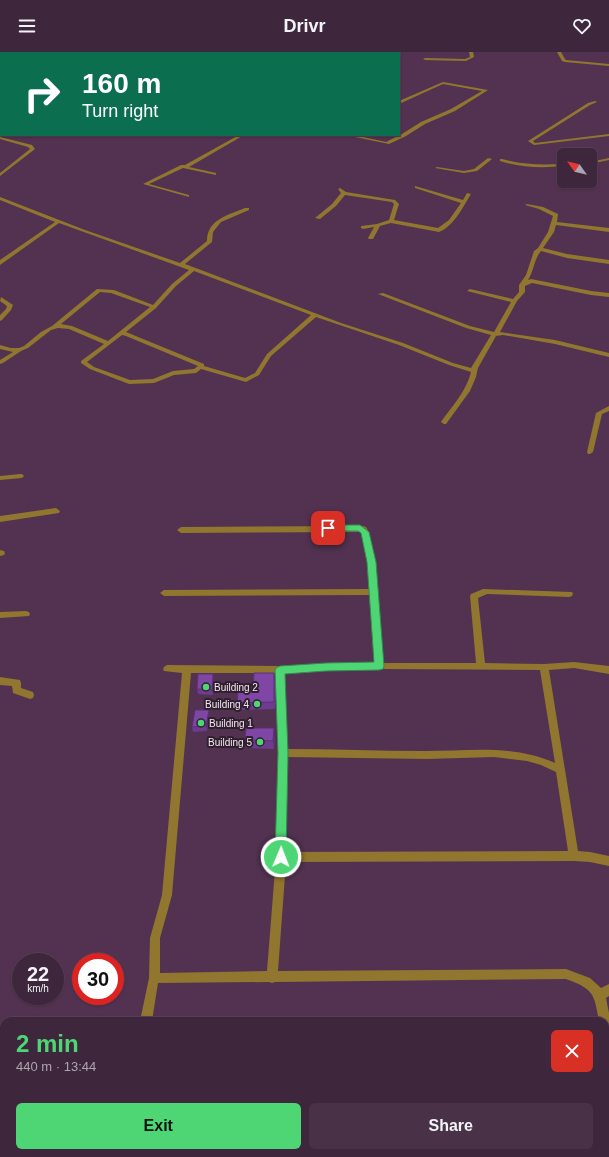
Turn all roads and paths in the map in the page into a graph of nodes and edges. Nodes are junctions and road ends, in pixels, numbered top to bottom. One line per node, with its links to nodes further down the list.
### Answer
1 (472, 52): 5 (street)
2 (560, 52): 6 (street)
3 (604, 52): 4 (street)
4 (609, 52)
5 (424, 60)
6 (609, 65)
7 (400, 96): 8 (street)
8 (410, 98): 10 (street); 12 (street)
9 (595, 102): 13 (street)
10 (400, 103)
11 (400, 129): 12 (street)
12 (411, 131): 15 (street)
13 (609, 135)
14 (240, 136): 22 (street)
15 (350, 136)
16 (0, 138): 24 (street)
17 (609, 158): 20 (street)
18 (490, 159): 23 (street)
19 (502, 160): 21 (street)
20 (597, 161)
21 (557, 165)
22 (185, 167): 25 (street); 28 (street)
23 (437, 168)
24 (0, 174)
25 (214, 174)
26 (417, 187): 30 (street)
27 (469, 194): 30 (street)
28 (187, 196)
29 (0, 198): 34 (street)
30 (464, 202): 35 (street)
31 (527, 205): 36 (street)
32 (246, 209): 44 (street)
33 (318, 218): 35 (street)
34 (59, 221): 43 (street); 44 (street)
35 (391, 221): 37 (street)
36 (554, 223): 39 (street); 41 (street)
37 (378, 224): 38 (street); 40 (street)
38 (363, 227)
39 (609, 230)
40 (371, 238)
41 (540, 249): 42 (street); 46 (street)
42 (609, 262)
43 (0, 263)
44 (181, 266): 45 (street)
45 (192, 270): 52 (street); 53 (street)
46 (522, 285): 49 (street); 51 (street)
47 (470, 292): 51 (street)
48 (381, 294): 57 (street)
49 (609, 295)
50 (1, 299): 54 (street)
51 (514, 301): 57 (street)
52 (154, 307): 55 (street); 56 (street)
53 (315, 315): 63 (street); 64 (street)
54 (0, 319)
55 (53, 328): 58 (street); 60 (street)
56 (121, 334): 58 (street); 63 (street)
57 (495, 334): 61 (street); 64 (street)
58 (109, 343): 63 (street)
59 (0, 347): 60 (street)
60 (18, 351): 62 (street)
61 (607, 354)
62 (1, 362)
63 (200, 367)
64 (475, 369): 66 (street)
65 (609, 408): 67 (street)
66 (444, 422)
67 (590, 452)
68 (20, 476): 69 (street)
69 (0, 478)
70 (56, 511): 71 (street)
71 (0, 519)
72 (181, 530): 73 (street)
73 (373, 592): 74 (street); 78 (street)
74 (164, 593)
75 (569, 594): 79 (street)
76 (26, 614): 77 (street)
77 (0, 615)
78 (379, 666): 79 (street); 83 (street)
79 (481, 666): 80 (street)
80 (544, 667): 84 (street); 88 (street)
81 (167, 669): 82 (street)
82 (186, 669): 83 (street); 92 (street)
83 (280, 670): 87 (street)
84 (609, 670)
85 (0, 681): 86 (street)
86 (30, 695)
87 (283, 753): 88 (street); 90 (street)
88 (559, 769): 89 (street)
89 (574, 856): 90 (street); 91 (street)
90 (281, 857): 93 (street)
91 (609, 861)
92 (154, 978): 93 (street); 96 (street)
93 (272, 978): 95 (street)
94 (609, 989): 95 (street)
95 (600, 996): 97 (street)
96 (147, 1017)
97 (604, 1017)

